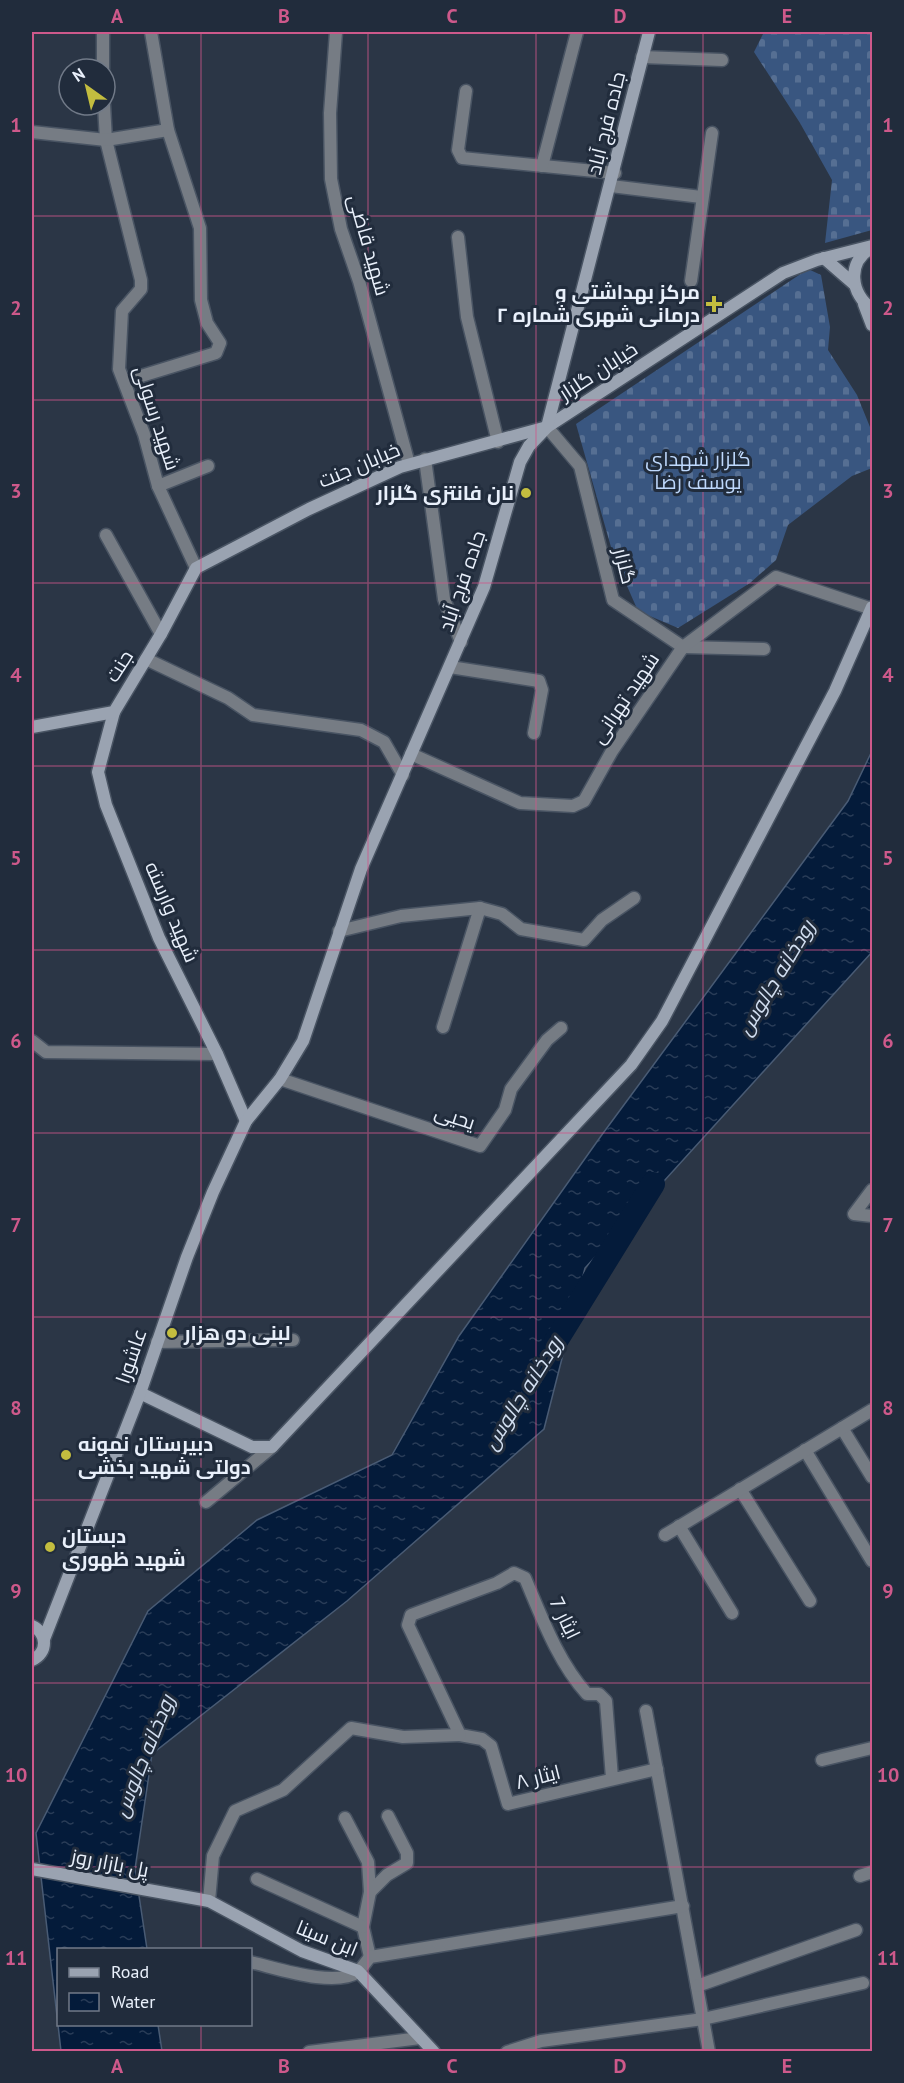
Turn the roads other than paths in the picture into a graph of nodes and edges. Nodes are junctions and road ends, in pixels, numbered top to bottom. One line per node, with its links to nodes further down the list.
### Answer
1 (103, 32): 6 (street)
2 (151, 32): 11 (street)
3 (336, 32): 30 (street, شهید قاضی)
4 (577, 32): 15 (street)
5 (649, 32): 7 (street, جاده فرج آباد)
6 (103, 57)
7 (642, 57): 8 (street); 16 (street, جاده فرج آباد)
8 (722, 60)
9 (465, 91): 15 (street)
10 (105, 117): 14 (street, شهید رسولی)
11 (168, 130): 14 (street); 26 (street)
12 (32, 132): 14 (street)
13 (712, 133): 18 (street)
14 (106, 140): 26 (street, شهید رسولی)
15 (542, 166): 16 (street)
16 (615, 172): 17 (street, جاده فرج آباد)
17 (611, 186): 18 (street); 27 (street, جاده فرج آباد)
18 (701, 197): 22 (street)
19 (458, 237): 28 (street)
20 (873, 247): 21 (street, خیابان گلزار); 23 (street)
21 (824, 258): 23 (street); 27 (street, خیابان گلزار)
22 (691, 281)
23 (854, 284): 24 (street)
24 (868, 306): 25 (street)
25 (873, 326)
26 (125, 381): 32 (street, شهید رسولی)
27 (548, 427): 28 (street, خیابان جنت); 37 (street, جاده فرج آباد); 38 (street, گلزار)
28 (498, 442): 29 (street, خیابان جنت)
29 (425, 459): 30 (street, خیابان جنت); 37 (street)
30 (409, 464): 34 (street, خیابان جنت)
31 (208, 466): 32 (street)
32 (158, 486): 34 (street, شهید رسولی)
33 (105, 535): 36 (street)
34 (196, 568): 36 (street, جنت)
35 (872, 608): 38 (street, شهید تهرانی); 63 (street)
36 (161, 634): 40 (street, جنت)
37 (461, 642): 41 (street, جاده فرج آباد)
38 (683, 647): 39 (street); 45 (street, شهید تهرانی)
39 (764, 649)
40 (146, 659): 42 (street, جنت); 46 (street)
41 (450, 667): 44 (street); 45 (street, جاده فرج آباد)
42 (114, 712): 43 (street, جنت); 53 (street, شهید وارسته)
43 (32, 727)
44 (534, 734)
45 (411, 754): 46 (street, جاده فرج آباد)
46 (403, 775): 49 (street, جاده فرج آباد)
47 (634, 898): 48 (street)
48 (480, 908): 49 (street); 50 (street)
49 (339, 931): 54 (street, جاده فرج آباد)
50 (443, 1027)
51 (561, 1028): 54 (street, یحیی)
52 (32, 1041): 53 (street)
53 (217, 1054): 55 (street, شهید وارسته)
54 (280, 1079): 55 (street, جاده فرج آباد)
55 (246, 1121): 59 (street, عاشورا)
56 (873, 1190): 57 (street)
57 (873, 1216)
58 (293, 1340): 59 (street)
59 (157, 1342): 60 (street, عاشورا)
60 (140, 1393): 63 (street); 72 (street, عاشورا)
61 (873, 1410): 62 (street)
62 (842, 1428): 64 (street); 65 (street)
63 (272, 1447): 67 (street)
64 (805, 1450): 66 (street); 70 (street)
65 (873, 1477)
66 (740, 1489): 68 (street); 71 (street)
67 (207, 1502)
68 (679, 1526): 69 (street); 73 (street)
69 (665, 1535)
70 (873, 1562)
71 (810, 1600)
72 (57, 1605): 74 (street); 75 (street, عاشورا)
73 (732, 1613)
74 (32, 1626): 75 (street)
75 (44, 1639): 76 (street, عاشورا)
76 (32, 1661)
77 (646, 1711): 81 (street)
78 (460, 1736): 82 (street, ایثار ۸); 82 (street, ایثار 7); 91 (street)
79 (873, 1748): 80 (street)
80 (822, 1760)
81 (657, 1769): 82 (street, ایثار ۸); 92 (street)
82 (612, 1778)
83 (388, 1816): 89 (street)
84 (345, 1818): 89 (street)
85 (32, 1869): 90 (street, پل بازار روز)
86 (873, 1872): 87 (street)
87 (860, 1876)
88 (257, 1879): 93 (street)
89 (370, 1892): 93 (street)
90 (182, 1897): 91 (street, ابن سینا)
91 (209, 1901): 97 (street, ابن سینا)
92 (683, 1906): 95 (street); 99 (street)
93 (363, 1928): 95 (street)
94 (856, 1930): 99 (street)
95 (370, 1957): 97 (street)
96 (252, 1962): 97 (street)
97 (358, 1971): 101 (street, ابن سینا)
98 (863, 1983): 100 (street)
99 (697, 1986): 100 (street)
100 (703, 2019): 104 (street); 105 (street)
101 (420, 2038): 102 (street); 103 (street, ابن سینا)
102 (309, 2052)
103 (435, 2052)
104 (507, 2052)
105 (709, 2052)

